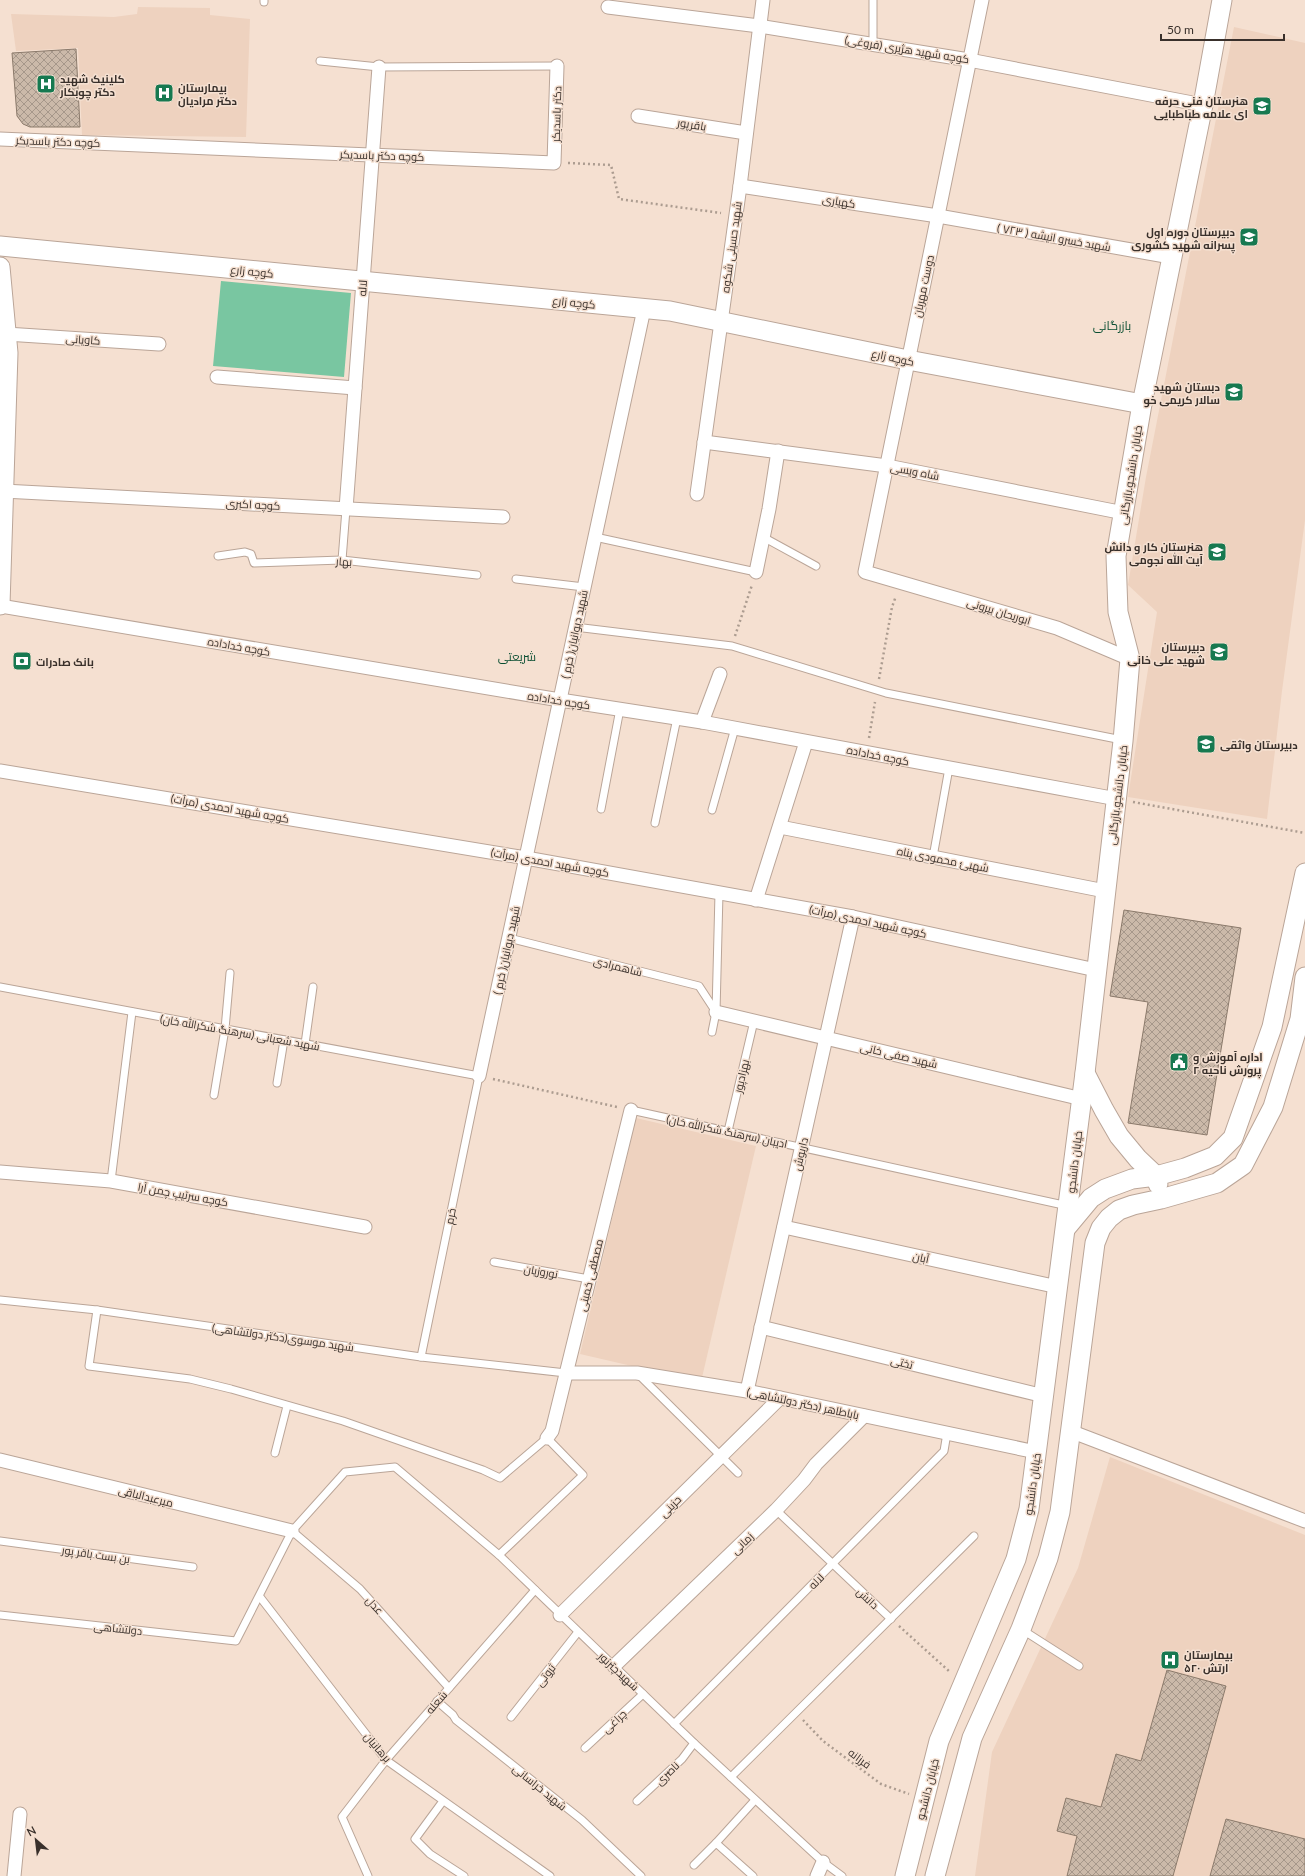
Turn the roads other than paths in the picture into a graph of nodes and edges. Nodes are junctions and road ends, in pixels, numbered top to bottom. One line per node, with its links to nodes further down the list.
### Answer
1 (763, 0): 6 (street, شهید حسینی شکوه)
2 (873, 0): 7 (lane)
3 (982, 0): 8 (street, دوست مهربان)
4 (1222, 0): 12 (main road, خیابان دانشجو.بازرگانی)
5 (608, 7): 6 (street, کوچه شهید هژیری (فروغی))
6 (759, 26): 7 (street, کوچه شهید هژیری (فروغی)); 14 (street, شهید حسینی شکوه)
7 (873, 44): 8 (street, کوچه شهید هژیری (فروغی))
8 (969, 60): 12 (street, کوچه شهید هژیری (فروغی)); 19 (street, دوست مهربان)
9 (320, 61): 10 (lane)
10 (379, 66): 11 (lane); 16 (street, لاله)
11 (557, 66): 17 (street, دکتر باسدیکر)
12 (1203, 105): 21 (main road, خیابان دانشجو.بازرگانی)
13 (638, 116): 14 (street, باقرپور)
14 (746, 133): 18 (street, شهید حسینی شکوه)
15 (0, 139): 16 (street, کوچه دکتر باسدیکر)
16 (372, 155): 17 (street, کوچه دکتر باسدیکر); 23 (street, لاله)
17 (554, 163)
18 (740, 186): 19 (street, کهیاری); 25 (street, شهید حسینی شکوه)
19 (938, 216): 21 (street, شهید خسرو انیشه ( ۷۲۳ )); 28 (street, دوست مهربان)
20 (0, 246): 23 (main road, کوچه زارع)
21 (1171, 257): 31 (main road, خیابان دانشجو.بازرگانی)
22 (0, 267): 26 (main road)
23 (363, 281): 24 (main road, کوچه زارع); 30 (street, لاله)
24 (644, 309): 25 (main road, کوچه زارع); 41 (street, شهید دیوانیان( خرم ))
25 (721, 321): 28 (main road, کوچه زارع); 32 (street, شهید حسینی شکوه)
26 (6, 334): 27 (street, کاویانی); 33 (main road)
27 (159, 344)
28 (908, 360): 31 (main road, کوچه زارع); 35 (street, دوست مهربان)
29 (217, 377): 30 (street)
30 (355, 388): 38 (street, لاله)
31 (1142, 404): 39 (main road, خیابان دانشجو.بازرگانی)
32 (704, 442): 34 (street, شاه ویسی); 36 (street, شهید حسینی شکوه)
33 (2, 450): 37 (main road)
34 (778, 452): 35 (street, شاه ویسی); 42 (street)
35 (887, 466): 39 (street, شاه ویسی); 47 (street, دوست مهربان)
36 (697, 494)
37 (2, 501): 38 (street, کوچه اکبری); 51 (main road)
38 (346, 509): 40 (street, کوچه اکبری); 44 (lane)
39 (1124, 513): 53 (main road, خیابان دانشجو.بازرگانی)
40 (503, 517)
41 (595, 537): 46 (lane); 50 (street, شهید دیوانیان( خرم ))
42 (764, 537): 45 (lane); 46 (street)
43 (218, 556): 44 (lane, بهار)
44 (342, 560): 48 (lane, بهار)
45 (816, 566)
46 (756, 572)
47 (865, 572): 53 (street, ابوریحان بیرونی)
48 (477, 575)
49 (516, 578): 50 (lane)
50 (584, 587): 52 (street, شهید دیوانیان( خرم ))
51 (0, 606): 55 (street, کوچه خداداده)
52 (575, 627): 55 (street, شهید دیوانیان( خرم )); 60 (lane)
53 (1130, 659): 60 (main road, خیابان دانشجو.بازرگانی)
54 (720, 674): 58 (street)
55 (560, 700): 56 (street, کوچه خداداده); 70 (street, شهید دیوانیان( خرم ))
56 (620, 709): 57 (street, کوچه خداداده); 65 (lane)
57 (677, 718): 58 (street, کوچه خداداده); 67 (lane)
58 (702, 722): 59 (street, کوچه خداداده)
59 (735, 728): 61 (street, کوچه خداداده); 66 (lane)
60 (1123, 741): 64 (main road, خیابان دانشجو.بازرگانی)
61 (806, 742): 62 (street, کوچه خداداده); 68 (street)
62 (949, 768): 64 (street, کوچه خداداده); 69 (lane)
63 (0, 771): 70 (street, کوچه شهید احمدی (مرآت))
64 (1117, 799): 72 (main road, خیابان دانشجو.بازرگانی)
65 (601, 809)
66 (712, 810)
67 (655, 823)
68 (780, 827): 69 (street, شهیئ محمودی پناه); 74 (street)
69 (933, 857): 72 (street, شهیئ محمودی پناه)
70 (526, 858): 73 (street, کوچه شهید احمدی (مرآت)); 76 (street, شهید دیوانیان( خرم ))
71 (1305, 873): 99 (main road)
72 (1106, 891): 77 (main road, خیابان دانشجو.بازرگانی)
73 (719, 893): 74 (street, کوچه شهید احمدی (مرآت)); 83 (lane)
74 (756, 900): 75 (street, کوچه شهید احمدی (مرآت))
75 (853, 917): 77 (street, کوچه شهید احمدی (مرآت)); 87 (street, داریوش)
76 (509, 938): 83 (lane, شاهمرادی); 91 (street, شهید دیوانیان( خرم ))
77 (1096, 970): 90 (main road, خیابان دانشجو.بازرگانی)
78 (230, 972): 85 (lane)
79 (1305, 977): 101 (main road)
80 (0, 987): 82 (lane, شهید شعبانی (سرهنگ شکرالله خان))
81 (313, 987): 89 (lane)
82 (132, 1012): 85 (lane, شهید شعبانی (سرهنگ شکرالله خان)); 100 (lane)
83 (716, 1012): 84 (street, شهید صفی خانی); 86 (lane)
84 (754, 1021): 87 (street, شهید صفی خانی); 96 (lane, بهزادپور)
85 (225, 1029): 88 (lane, شهید شعبانی (سرهنگ شکرالله خان)); 93 (lane)
86 (712, 1032)
87 (826, 1038): 94 (street, شهید صفی خانی); 97 (street, داریوش)
88 (284, 1040): 89 (lane, شهید شعبانی (سرهنگ شکرالله خان)); 92 (lane)
89 (305, 1044): 91 (lane, شهید شعبانی (سرهنگ شکرالله خان))
90 (1085, 1073): 94 (main road, خیابان دانشجو); 99 (main road)
91 (479, 1076): 112 (lane, خرم)
92 (277, 1083)
93 (214, 1095)
94 (1082, 1099): 102 (main road, خیابان دانشجو)
95 (631, 1110): 96 (lane, ادیبان (سرهنگ شکرالله خان)); 107 (street, مصطفی خمینی)
96 (728, 1132): 97 (lane, ادیبان (سرهنگ شکرالله خان))
97 (802, 1148): 102 (lane, ادیبان (سرهنگ شکرالله خان)); 104 (street, داریوش)
98 (0, 1172): 100 (street, کوچه سرتیپ چمن آرا)
99 (1156, 1176): 101 (main road); 105 (main road)
100 (111, 1181): 103 (street, کوچه سرتیپ چمن آرا)
101 (1161, 1200): 120 (main road)
102 (1068, 1206): 105 (main road, خیابان دانشجو)
103 (365, 1227)
104 (784, 1227): 108 (street, آبان); 111 (street, داریوش)
105 (1065, 1229): 108 (main road, خیابان دانشجو)
106 (494, 1262): 107 (lane, نوروزیان)
107 (589, 1279): 113 (street, مصطفی خمینی)
108 (1058, 1286): 116 (main road, خیابان دانشجو)
109 (0, 1300): 110 (lane, شهید موسوی(دکتر دولتشاهی))
110 (97, 1310): 112 (lane, شهید موسوی(دکتر دولتشاهی)); 118 (lane)
111 (761, 1327): 115 (street, داریوش); 116 (street, تختی)
112 (421, 1356): 113 (lane, شهید موسوی(دکتر دولتشاهی))
113 (566, 1373): 114 (street, باباطاهر (دکتر دولتشاهی)); 122 (street, مصطفی خمینی)
114 (637, 1373): 115 (street, باباطاهر (دکتر دولتشاهی)); 125 (lane)
115 (746, 1391): 117 (street, باباطاهر (دکتر دولتشاهی))
116 (1044, 1396): 123 (main road, خیابان دانشجو)
117 (780, 1398): 119 (street, باباطاهر (دکتر دولتشاهی)); 125 (street, حزینی)
118 (287, 1406): 122 (lane); 124 (lane)
119 (864, 1416): 121 (street, باباطاهر (دکتر دولتشاهی)); 128 (street, زمانی)
120 (1070, 1431): 129 (street); 141 (main road)
121 (947, 1433): 123 (street, باباطاهر (دکتر دولتشاهی)); 134 (lane, لاله)
122 (547, 1438): 133 (lane)
123 (1036, 1452): 170 (main road, خیابان دانشجو)
124 (275, 1453)
125 (721, 1456): 127 (lane); 139 (street, حزینی)
126 (0, 1460): 130 (street, میرعبدالباقی)
127 (738, 1473)
128 (776, 1510): 134 (lane, دانش); 143 (street, زمانی)
129 (1305, 1521)
130 (292, 1531): 133 (lane, شهیدچترنور); 137 (lane); 145 (lane, عدل)
131 (974, 1536): 140 (lane)
132 (0, 1541): 135 (lane, بن بست باقر پور)
133 (499, 1555): 136 (lane, شهیدچترنور)
134 (832, 1564): 140 (lane, دانش); 149 (lane, لاله)
135 (192, 1567)
136 (534, 1590): 139 (lane, شهیدچترنور); 145 (lane, شعله)
137 (260, 1597): 138 (lane, دولتشاهی); 152 (lane, برهانیان)
138 (0, 1615)
139 (560, 1615): 142 (lane, شهیدچترنور)
140 (891, 1619): 153 (lane)
141 (1021, 1629): 144 (lane); 171 (main road)
142 (578, 1632): 143 (lane, شهیدچترنور); 148 (lane, ثروتی)
143 (614, 1666): 146 (lane, شهیدچترنور)
144 (1079, 1666)
145 (449, 1688): 147 (lane, شعله)
146 (643, 1694): 149 (lane, شهیدچترنور); 151 (lane, چراغی)
147 (437, 1701): 152 (lane, شعله); 166 (lane, شهید خراسانی)
148 (511, 1717)
149 (674, 1724): 150 (lane, شهیدچترنور)
150 (694, 1743): 153 (lane, شهیدچترنور); 156 (lane, ناصری)
151 (585, 1748)
152 (386, 1760): 155 (lane, برهانیان); 163 (lane, شعله)
153 (731, 1777): 154 (lane, شهیدچترنور)
154 (756, 1800): 158 (lane); 159 (lane, شهیدچترنور)
155 (443, 1801): 161 (lane); 165 (lane, برهانیان)
156 (638, 1801)
157 (20, 1814): 162 (street)
158 (716, 1843): 160 (lane); 167 (lane)
159 (823, 1862): 168 (street); 169 (lane, شهیدچترنور)
160 (694, 1865)
161 (454, 1873): 164 (lane)
162 (14, 1876)
163 (368, 1876)
164 (464, 1876)
165 (550, 1876)
166 (641, 1876)
167 (753, 1876)
168 (817, 1876)
169 (842, 1876)
170 (905, 1876)
171 (935, 1876)

